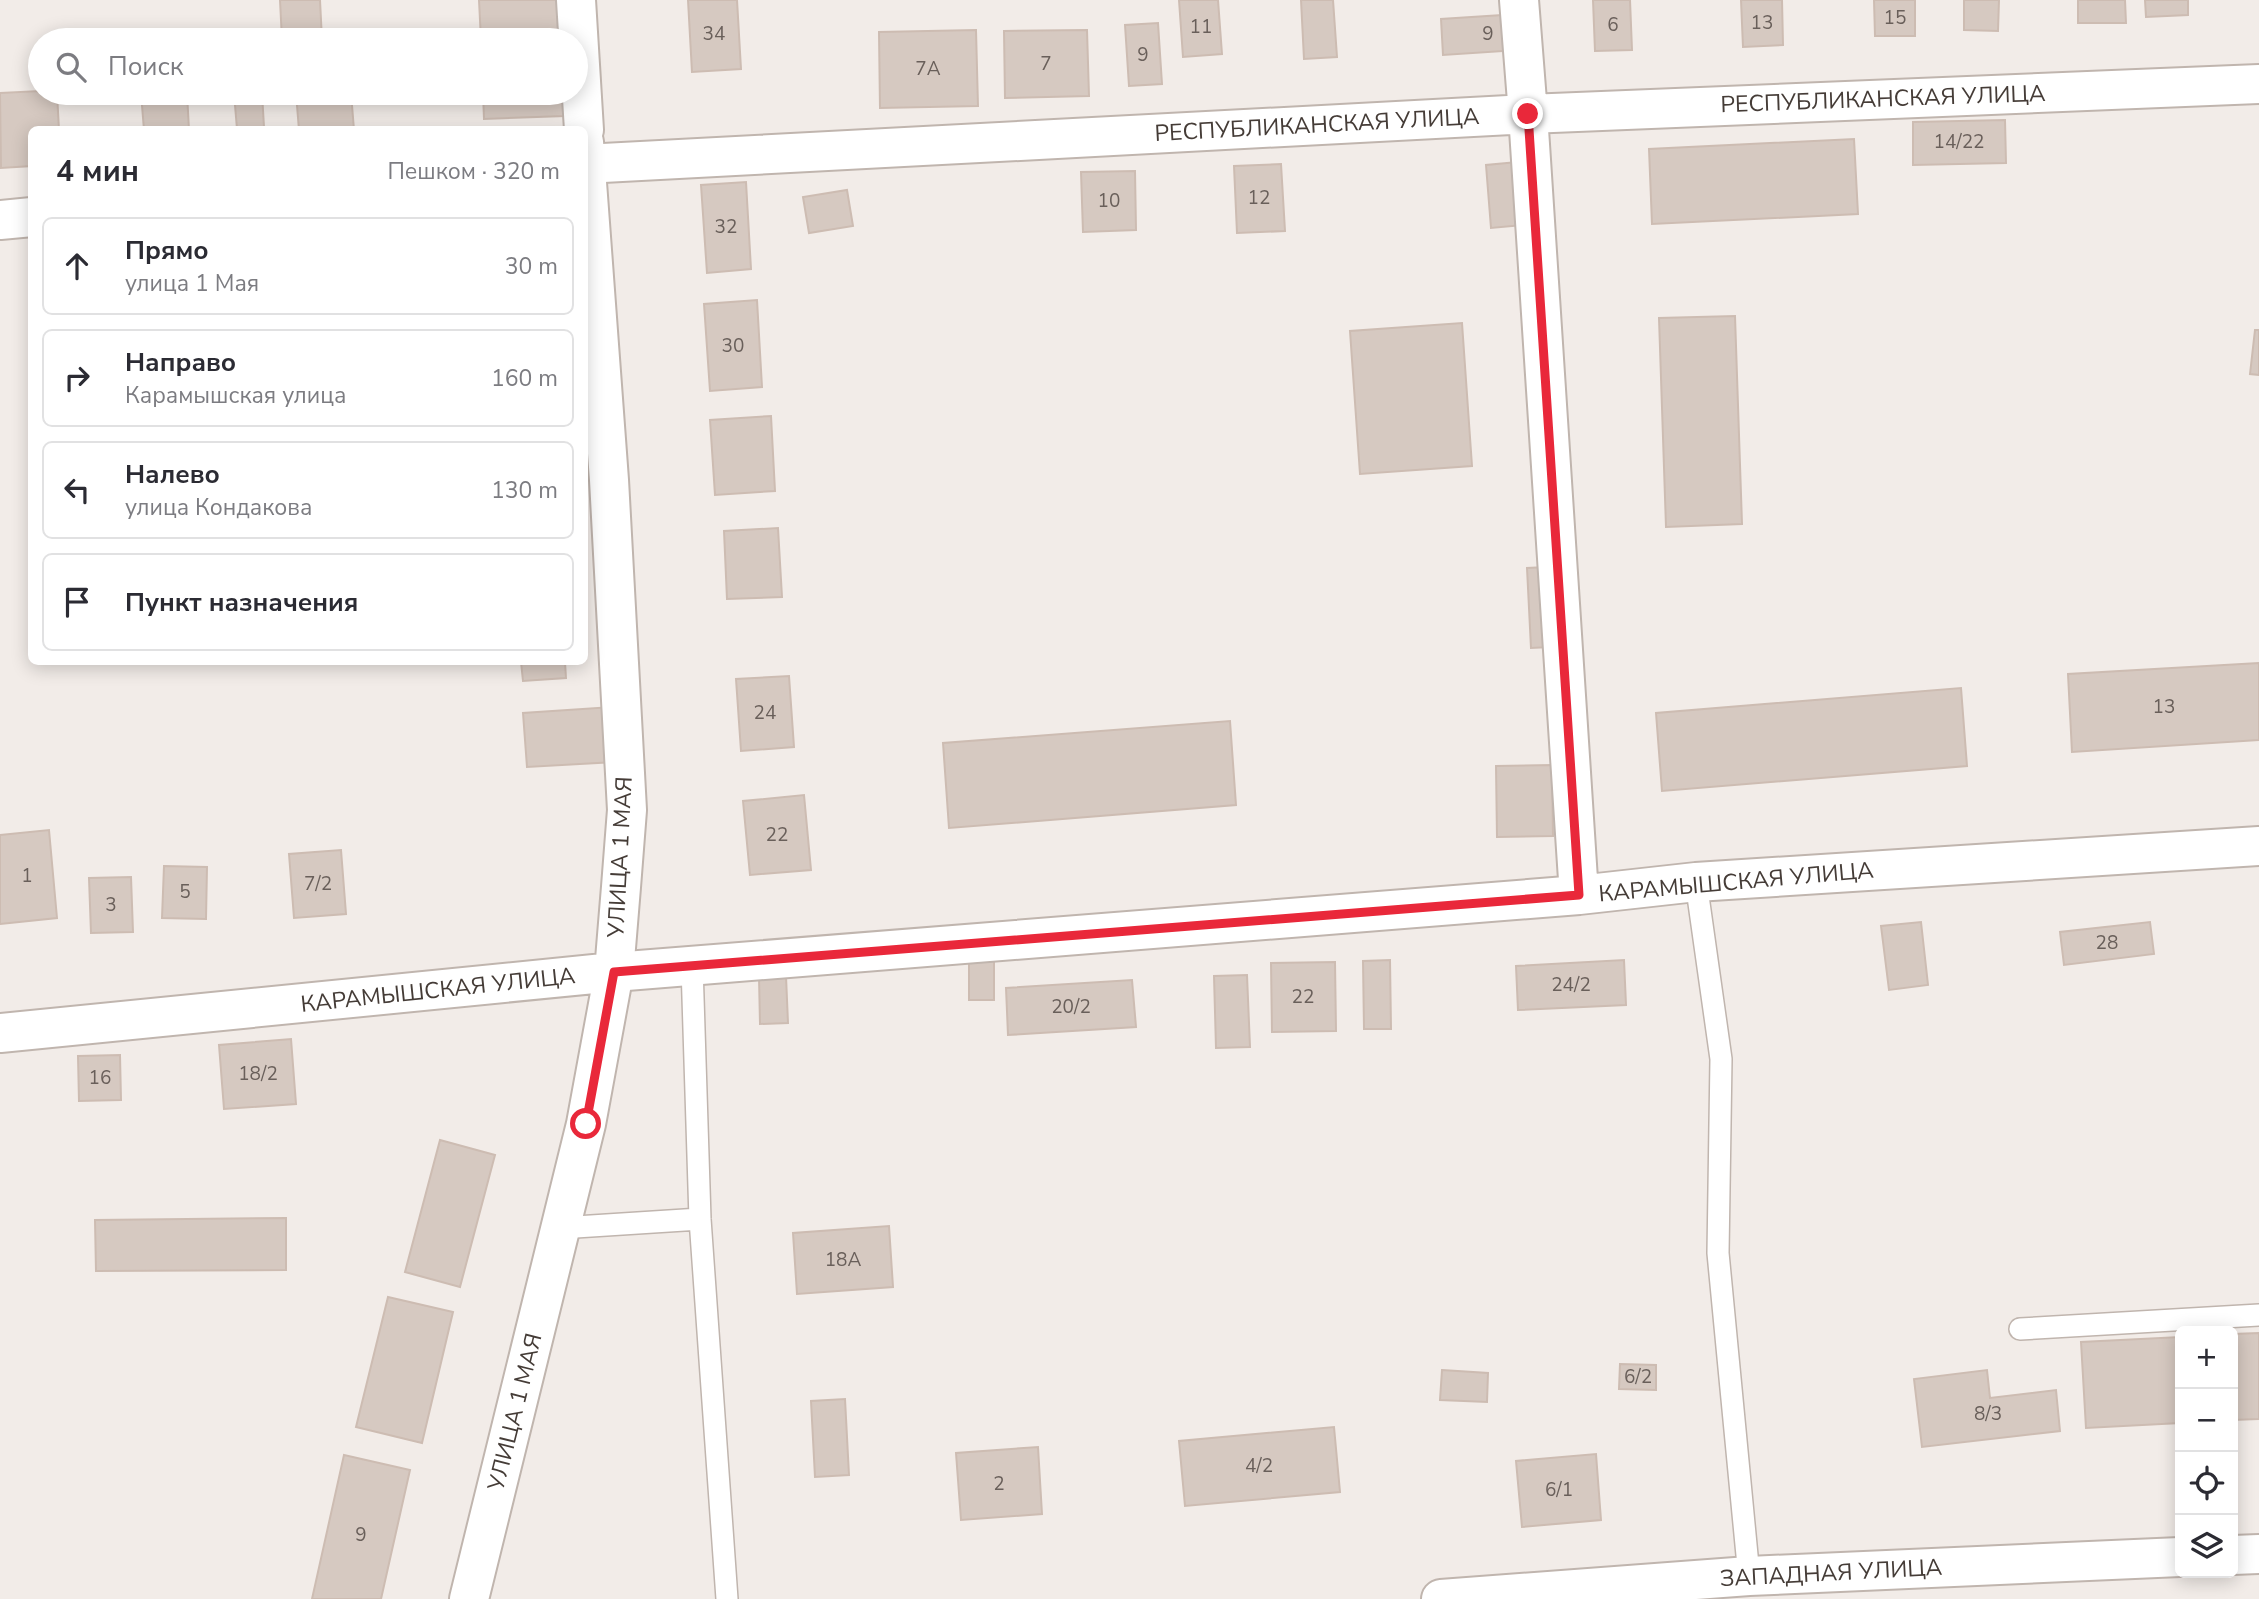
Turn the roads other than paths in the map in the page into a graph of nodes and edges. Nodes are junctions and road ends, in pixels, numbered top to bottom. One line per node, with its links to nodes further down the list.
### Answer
1 (576, 0): 3 (street, УЛИЦА 1 МАЯ)
2 (1519, 0): 6 (street)
3 (578, 28)
4 (2259, 84): 6 (street, РЕСПУБЛИКАНСКАЯ УЛИЦА)
5 (582, 105): 7 (street, УЛИЦА 1 МАЯ)
6 (1528, 114): 8 (street, РЕСПУБЛИКАНСКАЯ УЛИЦА); 14 (street)
7 (584, 126)
8 (588, 150)
9 (588, 191): 16 (street, УЛИЦА 1 МАЯ)
10 (28, 217): 11 (street)
11 (0, 220)
12 (2259, 846): 13 (street, КАРАМЫШСКАЯ УЛИЦА)
13 (1696, 882): 14 (street, КАРАМЫШСКАЯ УЛИЦА); 25 (lane)
14 (1579, 895): 15 (street, КАРАМЫШСКАЯ УЛИЦА)
15 (692, 966): 16 (street, КАРАМЫШСКАЯ УЛИЦА); 18 (lane)
16 (614, 972): 17 (street, КАРАМЫШСКАЯ УЛИЦА); 19 (street, УЛИЦА 1 МАЯ)
17 (0, 1033)
18 (700, 1219): 19 (lane); 27 (lane)
19 (560, 1228): 26 (street, УЛИЦА 1 МАЯ)
20 (2259, 1315): 21 (lane)
21 (2020, 1329)
22 (2259, 1554): 23 (street)
23 (2238, 1555)
24 (2175, 1557): 25 (street, ЗАПАДНАЯ УЛИЦА)
25 (1749, 1576): 28 (street, ЗАПАДНАЯ УЛИЦА)
26 (469, 1599)
27 (727, 1599)
28 (1441, 1599)

